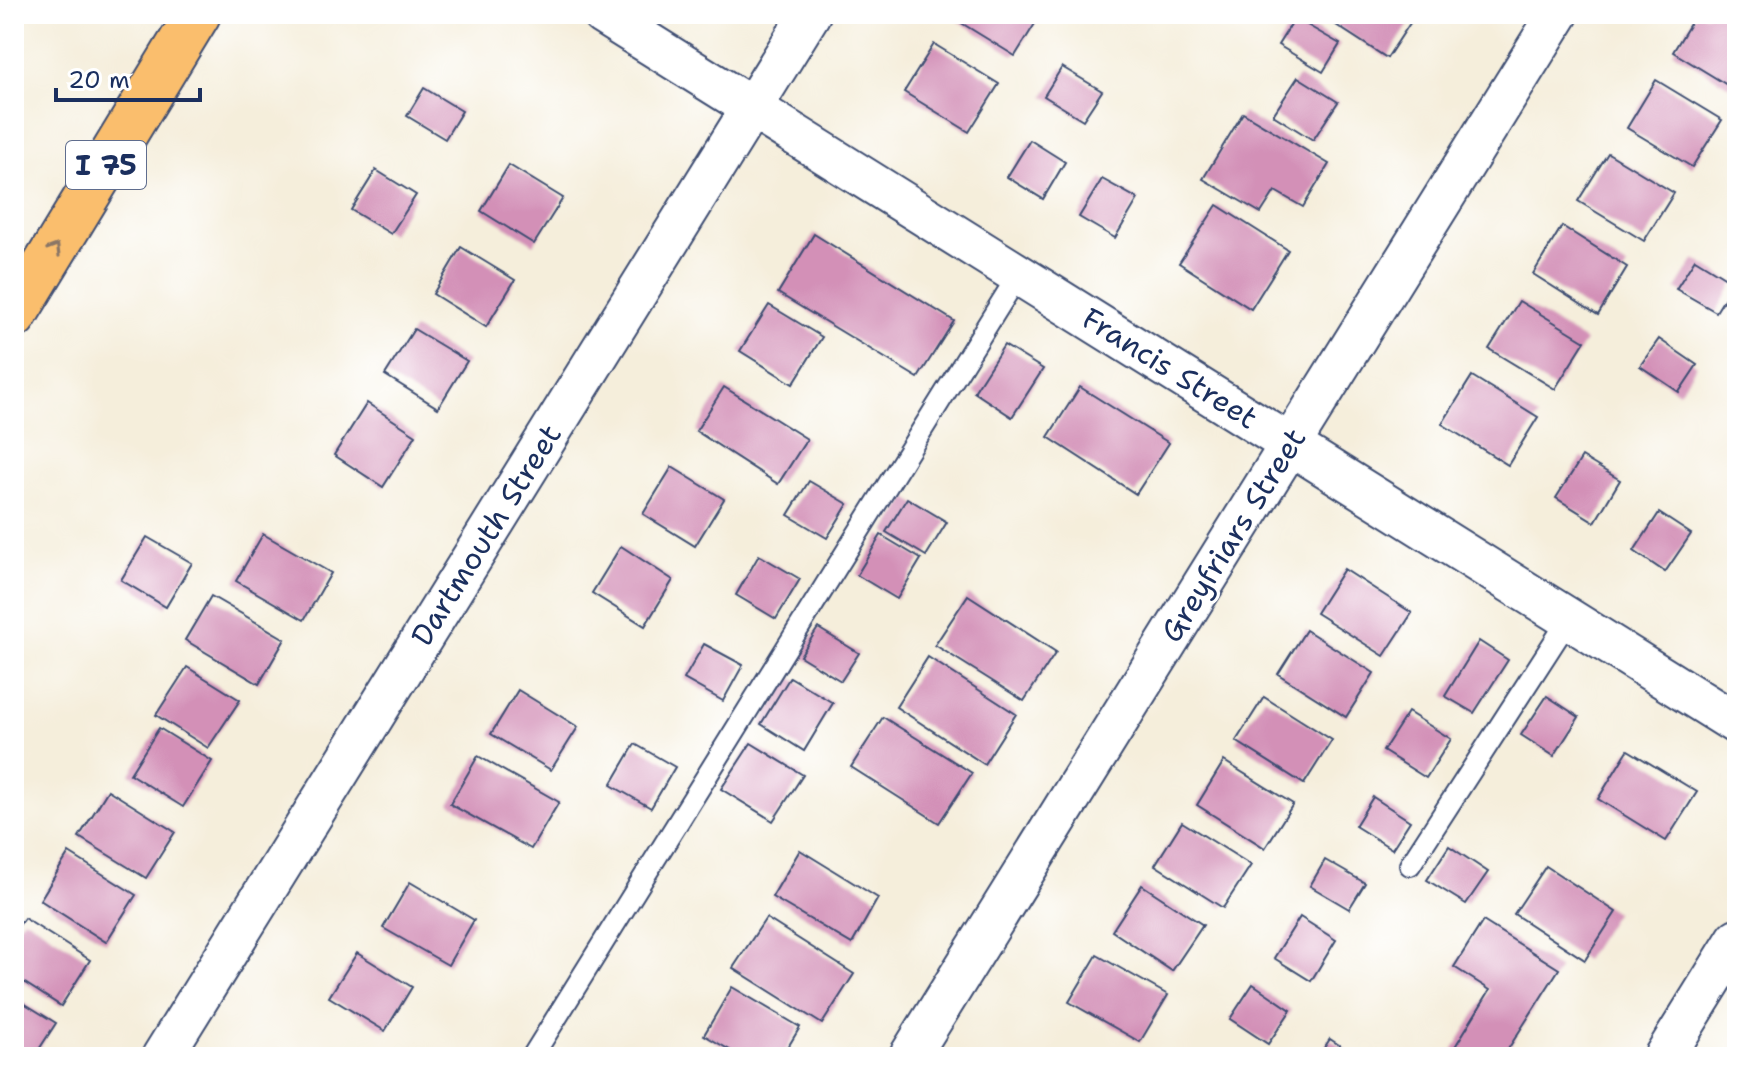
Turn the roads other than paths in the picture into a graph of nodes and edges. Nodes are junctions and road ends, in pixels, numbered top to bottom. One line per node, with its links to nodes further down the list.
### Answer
1 (198, 14): 7 (highway, I 75, one-way to 1)
2 (602, 14): 5 (street, Francis Street)
3 (810, 14): 5 (street, Dartmouth Street)
4 (1558, 14): 8 (street, Greyfriars Street)
5 (752, 108): 6 (street, Francis Street); 13 (street, Dartmouth Street)
6 (1019, 274): 8 (street, Francis Street); 14 (lane)
7 (14, 316)
8 (1290, 443): 9 (street, Francis Street); 15 (street, Greyfriars Street)
9 (1569, 619): 10 (street, Francis Street); 11 (lane)
10 (1737, 724)
11 (1410, 865)
12 (1737, 939): 16 (street)
13 (162, 1057)
14 (532, 1057)
15 (909, 1057)
16 (1664, 1057)

